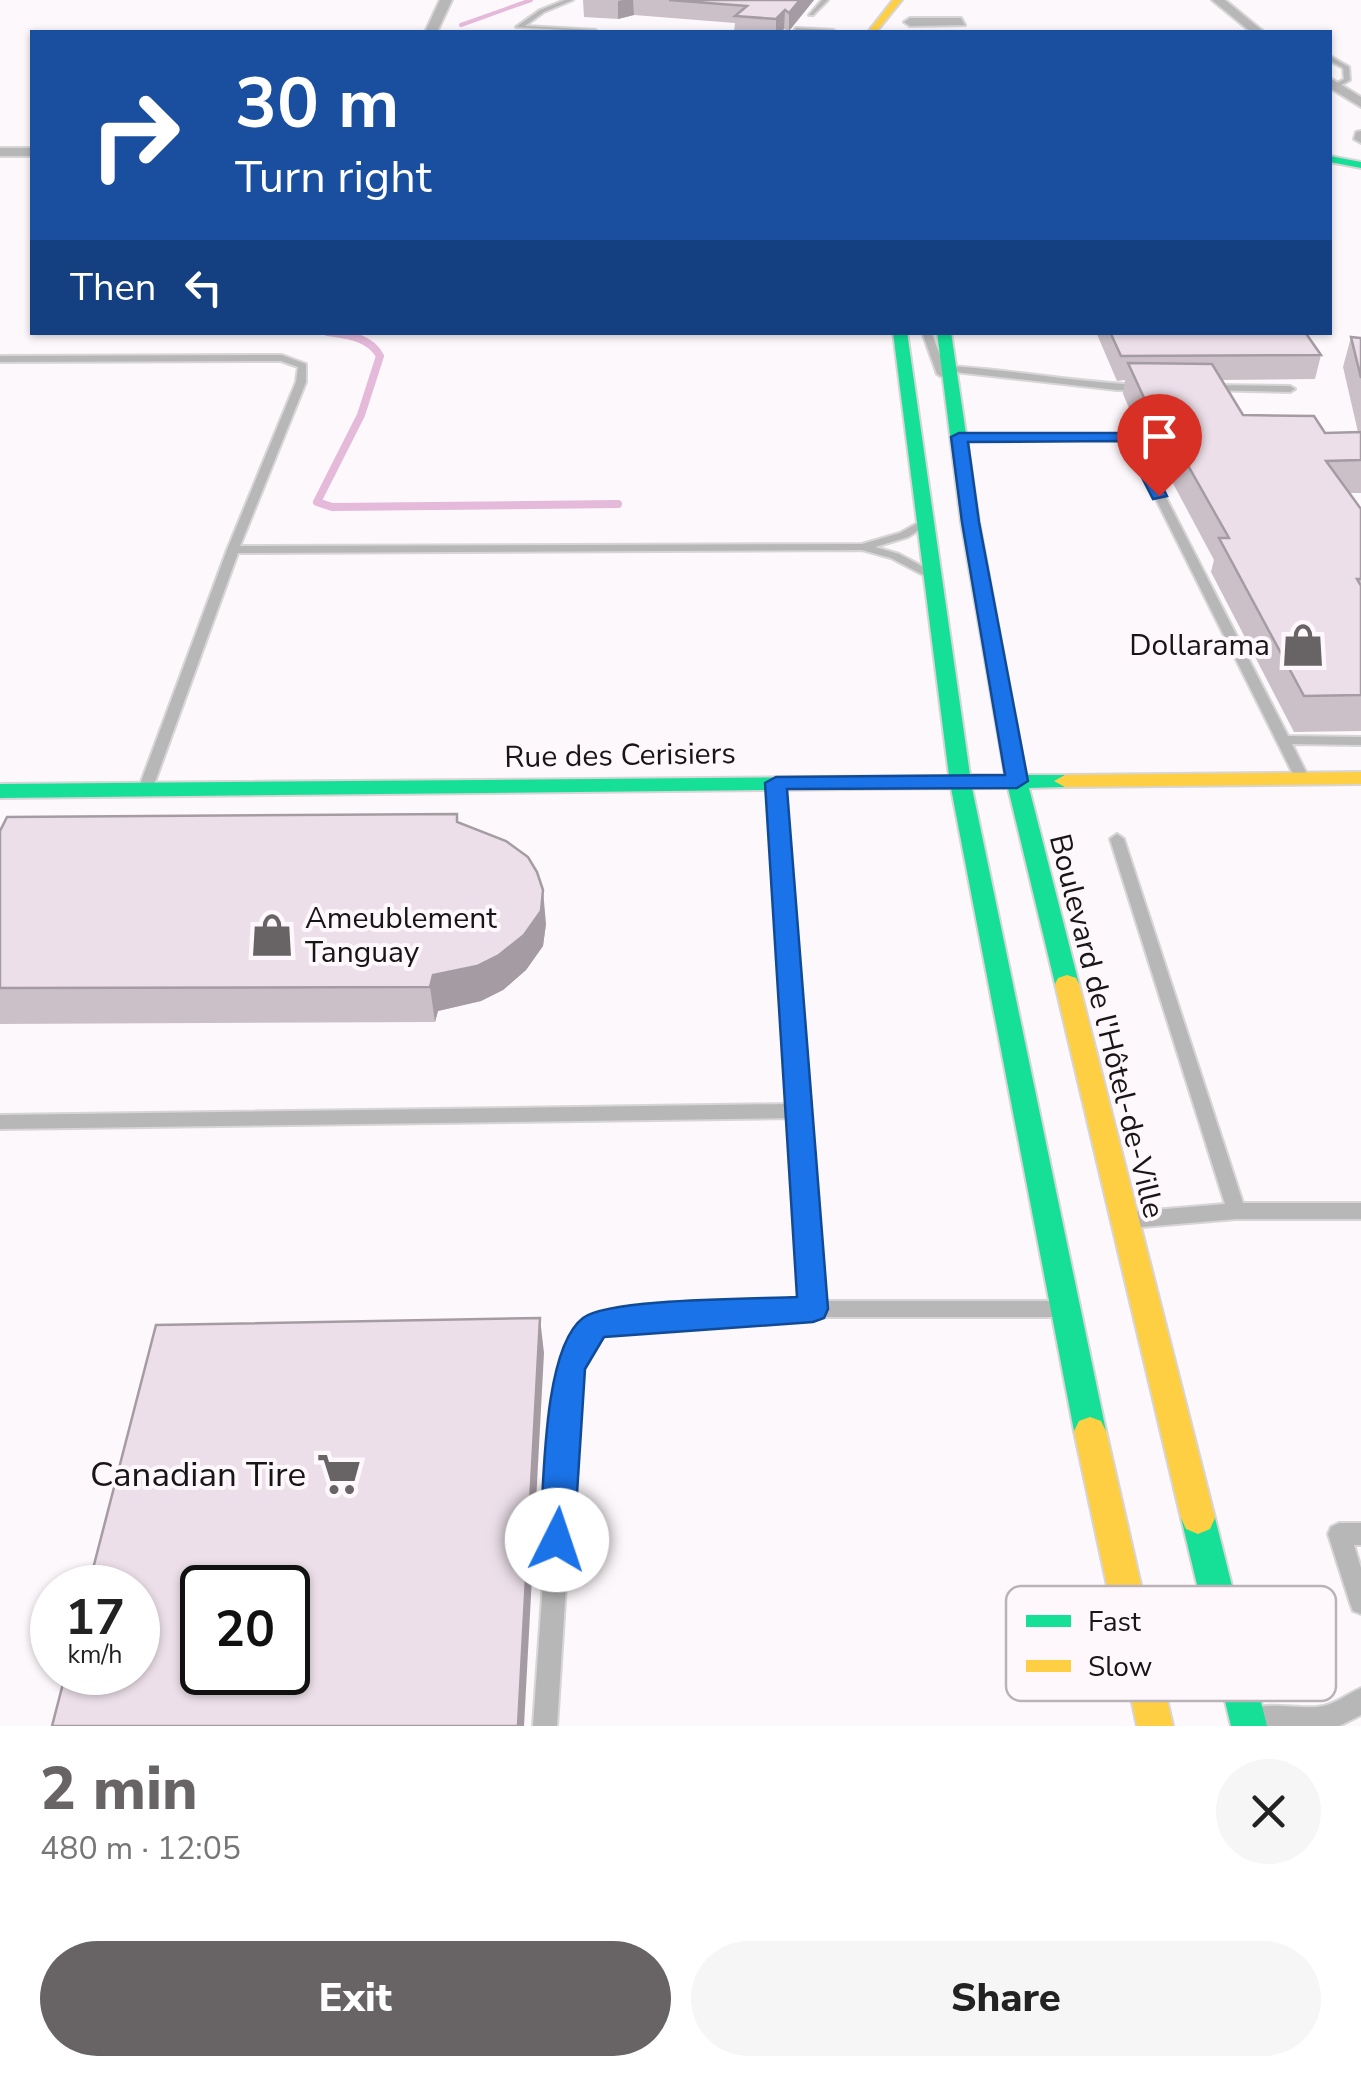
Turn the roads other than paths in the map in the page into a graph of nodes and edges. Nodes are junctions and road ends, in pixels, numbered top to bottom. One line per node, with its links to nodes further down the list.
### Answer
1 (446, 0): 7 (street)
2 (570, 0): 8 (lane)
3 (825, 0): 9 (lane)
4 (1218, 0): 11 (street)
5 (911, 13): 6 (street); 10 (main road)
6 (963, 20)
7 (432, 30)
8 (564, 30)
9 (796, 30)
10 (876, 30)
11 (1256, 30)
12 (1332, 59): 13 (lane)
13 (1333, 84): 14 (street)
14 (1361, 103)
15 (0, 152): 16 (street)
16 (30, 152)
17 (1332, 159): 18 (main road)
18 (1361, 166)
19 (900, 335): 29 (main road)
20 (927, 335): 27 (lane)
21 (944, 335): 23 (main road, Boulevard de l'Hôtel-de-Ville)
22 (0, 358): 31 (lane)
23 (949, 370): 24 (lane); 27 (main road, Boulevard de l'Hôtel-de-Ville)
24 (1156, 388)
25 (1194, 388): 26 (lane)
26 (1290, 389)
27 (953, 396): 28 (main road, Boulevard de l'Hôtel-de-Ville)
28 (959, 437): 33 (lane); 37 (main road, Boulevard de l'Hôtel-de-Ville)
29 (924, 523): 30 (lane); 32 (main road)
30 (862, 548): 31 (lane); 32 (lane)
31 (233, 550): 40 (lane)
32 (931, 574): 38 (main road)
33 (1283, 740): 34 (lane); 35 (lane)
34 (1361, 741)
35 (1302, 778): 36 (main road, Rue des Cerisiers); 37 (main road, Rue des Cerisiers)
36 (1361, 778)
37 (1017, 781): 38 (main road, Rue des Cerisiers); 47 (main road, Boulevard de l'Hôtel-de-Ville)
38 (960, 782): 39 (main road, Rue des Cerisiers); 49 (main road)
39 (776, 783): 40 (main road, Rue des Cerisiers); 43 (lane)
40 (144, 790): 41 (main road, Rue des Cerisiers)
41 (0, 791)
42 (1117, 839): 45 (lane)
43 (799, 1111): 44 (lane); 48 (lane)
44 (0, 1122)
45 (1236, 1211): 46 (lane); 47 (lane)
46 (1361, 1211)
47 (1123, 1221): 52 (main road, Boulevard de l'Hôtel-de-Ville)
48 (813, 1309): 49 (lane); 57 (lane)
49 (1063, 1310): 51 (main road)
50 (1361, 1534): 53 (lane)
51 (1124, 1586)
52 (1213, 1586)
53 (1361, 1603)
54 (1361, 1700): 56 (lane)
55 (1149, 1701): 58 (main road)
56 (1247, 1722)
57 (545, 1726)
58 (1155, 1726)

